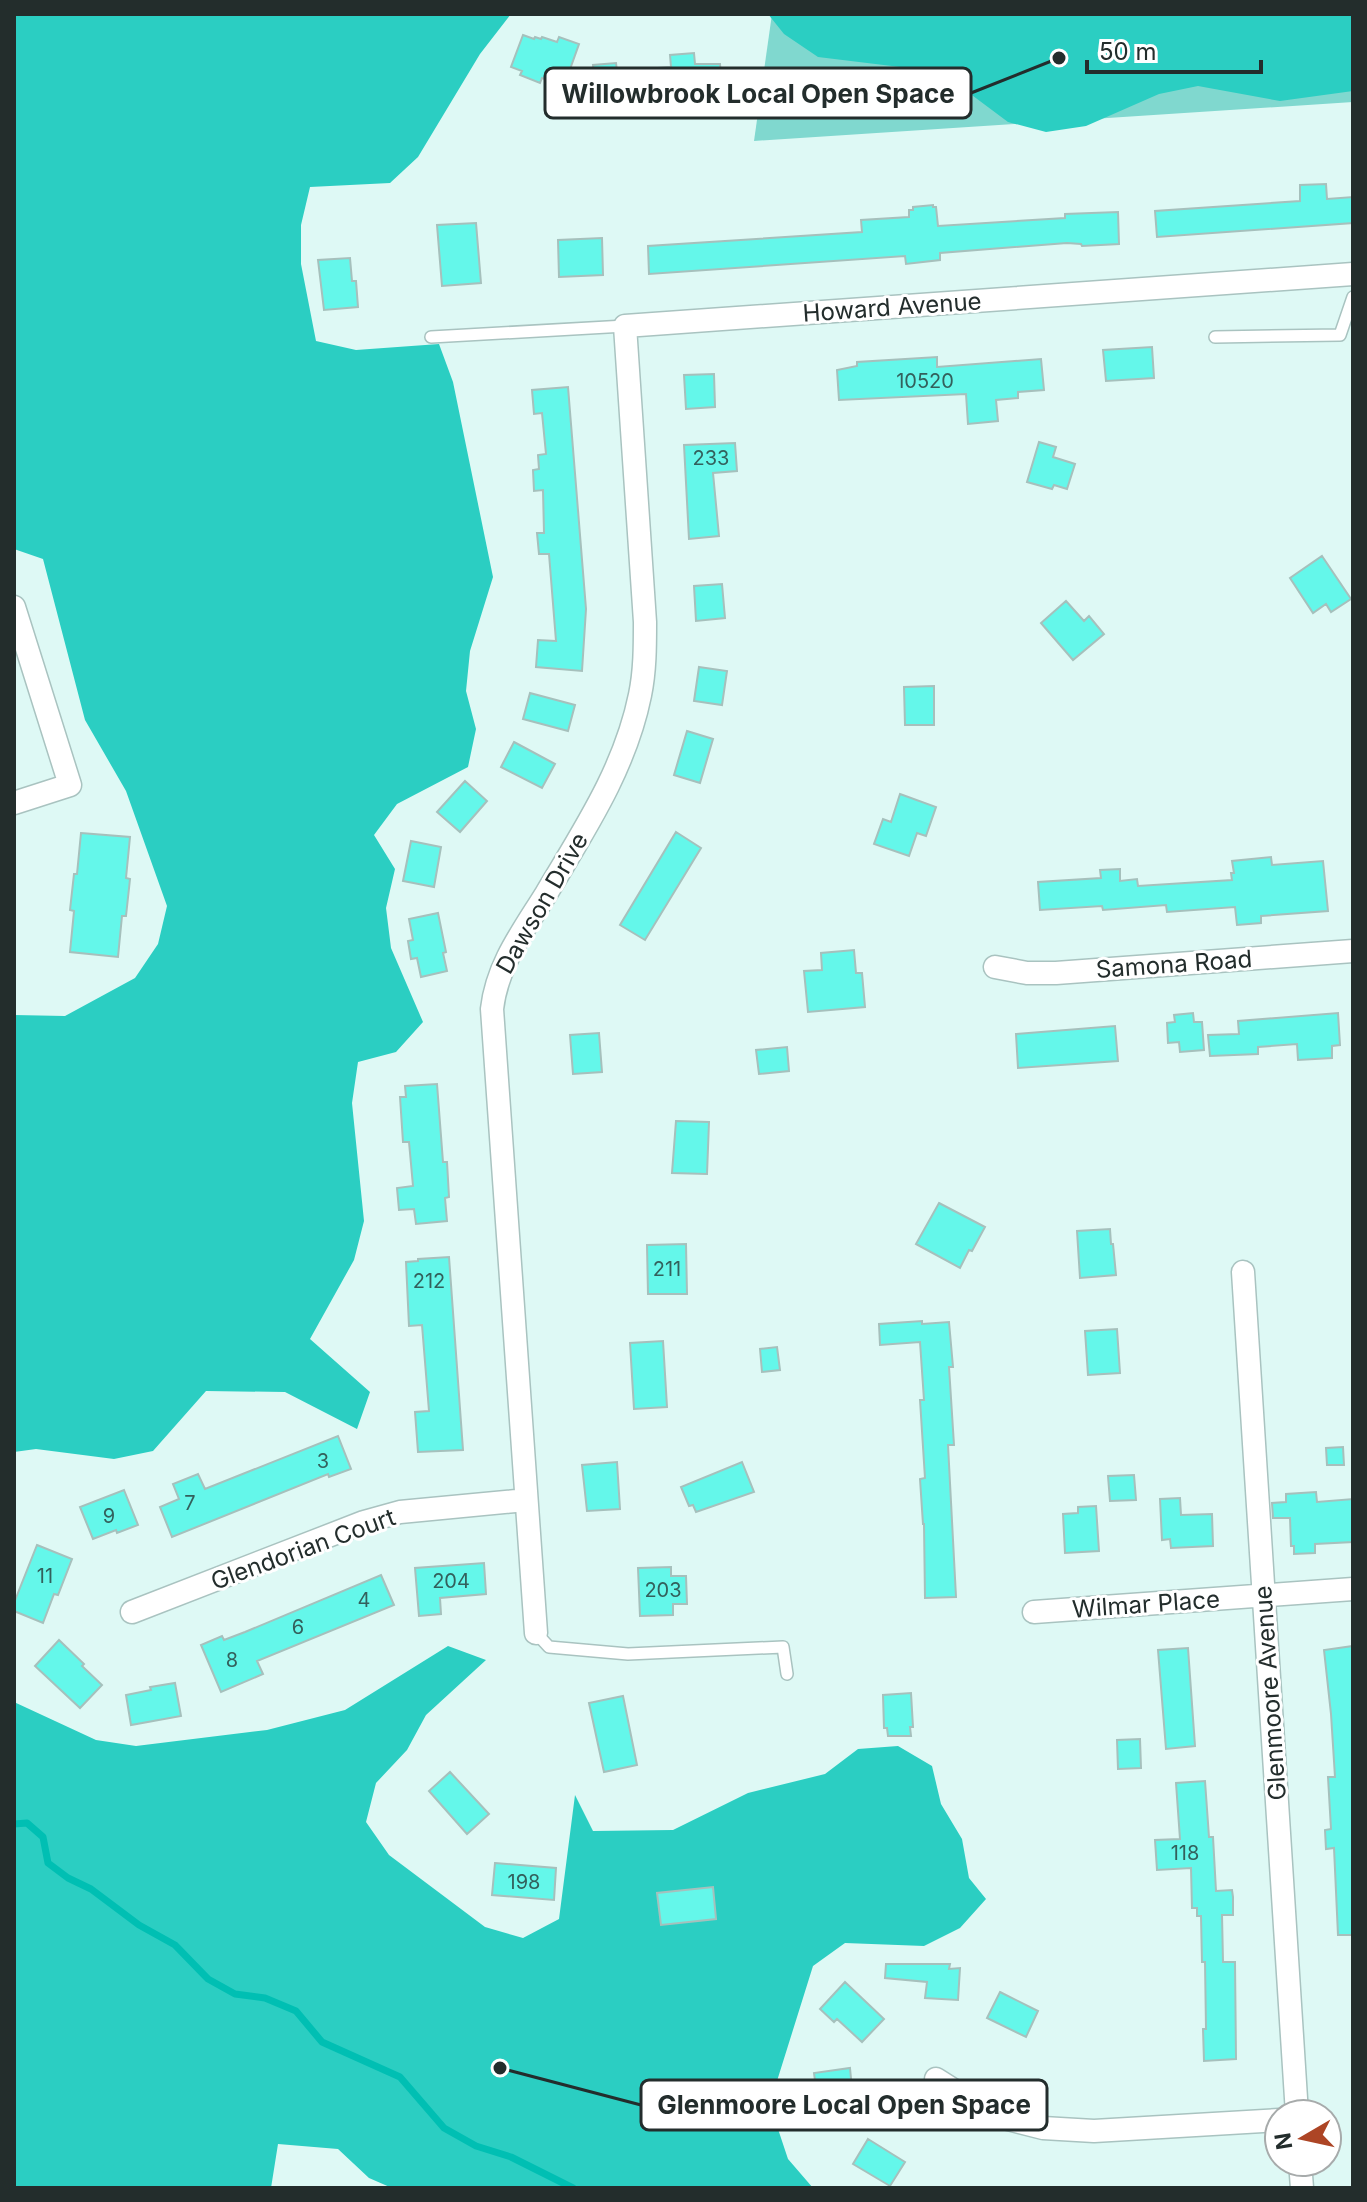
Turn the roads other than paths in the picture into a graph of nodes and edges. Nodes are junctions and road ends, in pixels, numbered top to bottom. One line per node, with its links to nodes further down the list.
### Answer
1 (1353, 274): 3 (street, Howard Avenue)
2 (1353, 297): 5 (lane)
3 (625, 326): 4 (lane, Howard Avenue); 11 (street, Dawson Drive)
4 (431, 337)
5 (1215, 337)
6 (14, 607): 7 (street)
7 (14, 803)
8 (1353, 951): 9 (street, Samona Road)
9 (995, 967)
10 (1243, 1272): 13 (street, Glenmoore Avenue)
11 (526, 1500): 14 (street, Glendorian Court); 16 (street, Dawson Drive)
12 (1353, 1589): 13 (street, Wilmar Place)
13 (1264, 1595): 15 (street, Wilmar Place); 19 (street, Glenmoore Avenue)
14 (132, 1612)
15 (1034, 1612)
16 (536, 1633): 17 (lane)
17 (787, 1674)
18 (936, 2079): 20 (street)
19 (1296, 2098)
20 (1263, 2121)

